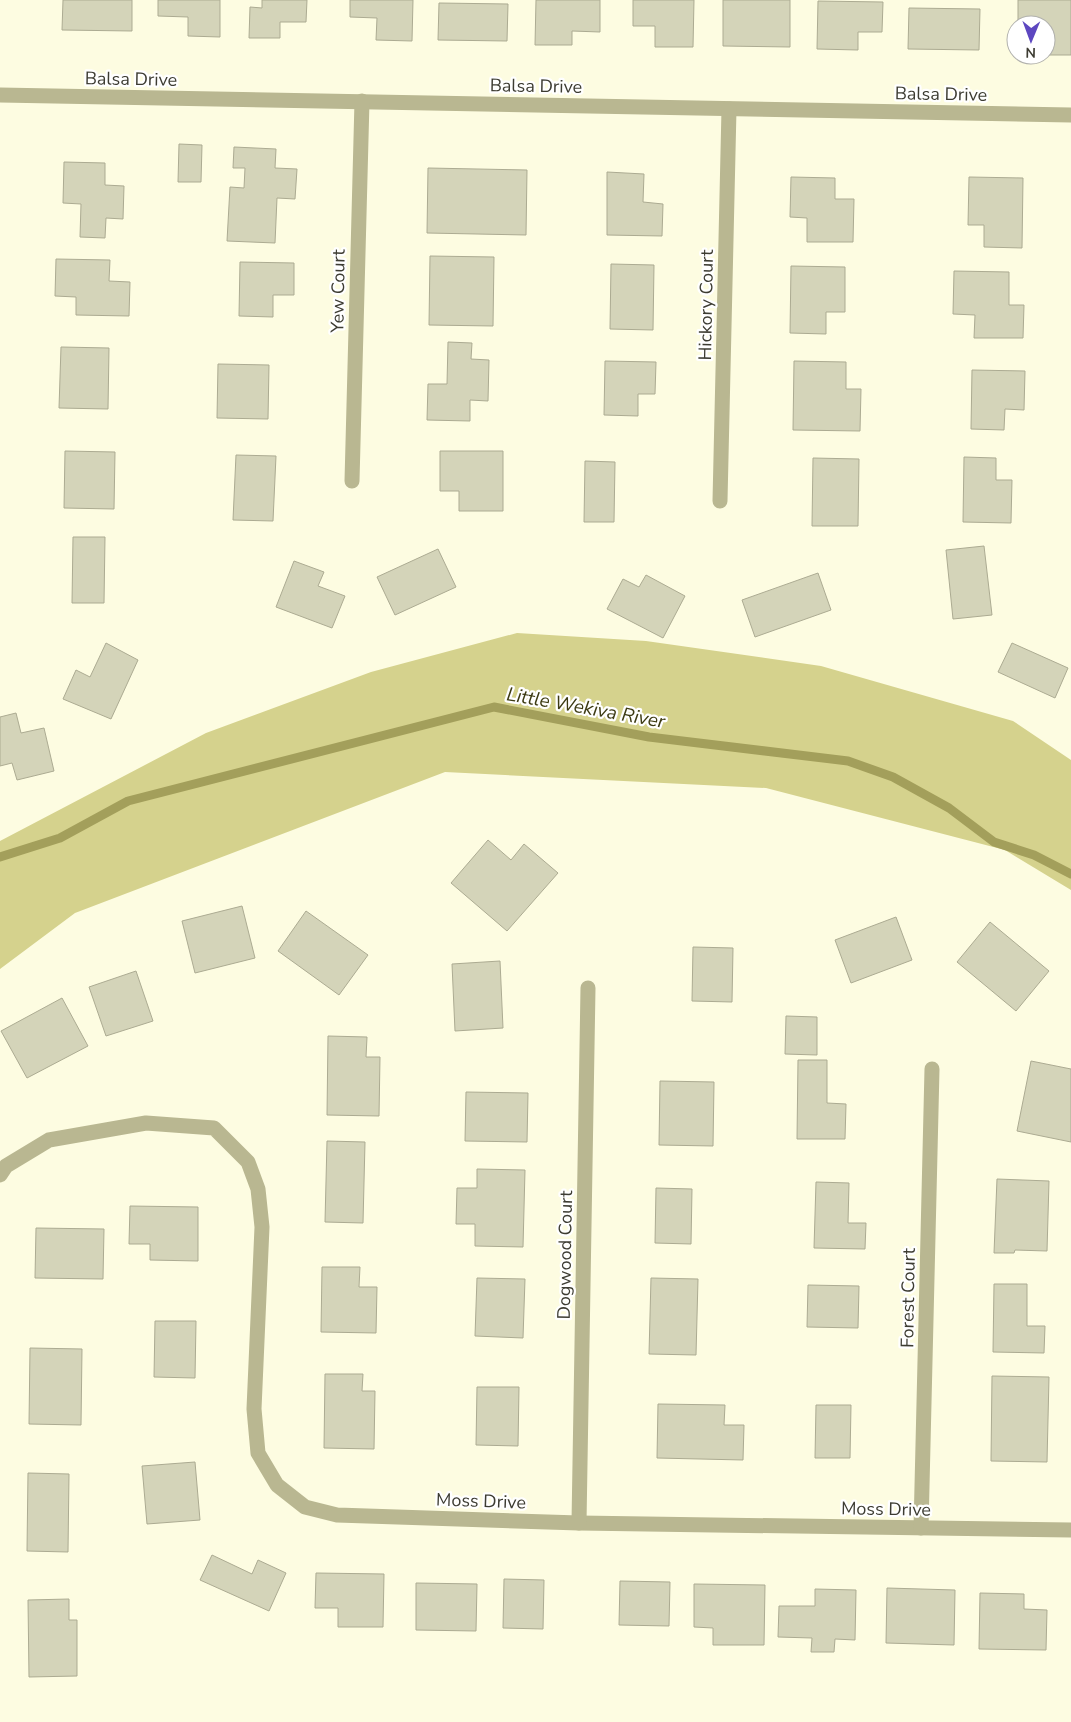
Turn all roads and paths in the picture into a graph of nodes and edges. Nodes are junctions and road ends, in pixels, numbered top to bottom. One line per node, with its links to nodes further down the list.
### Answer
1 (0, 95): 2 (street, Balsa Drive)
2 (362, 101): 3 (street, Balsa Drive); 5 (street, Yew Court)
3 (729, 109): 4 (street, Balsa Drive); 6 (street, Hickory Court)
4 (1071, 115)
5 (352, 481)
6 (720, 501)
7 (588, 988): 10 (street, Dogwood Court)
8 (932, 1068): 11 (street, Forest Court)
9 (0, 1175): 10 (street, Moss Drive)
10 (579, 1523): 11 (street, Moss Drive)
11 (921, 1528): 12 (street, Moss Drive)
12 (1071, 1530)

